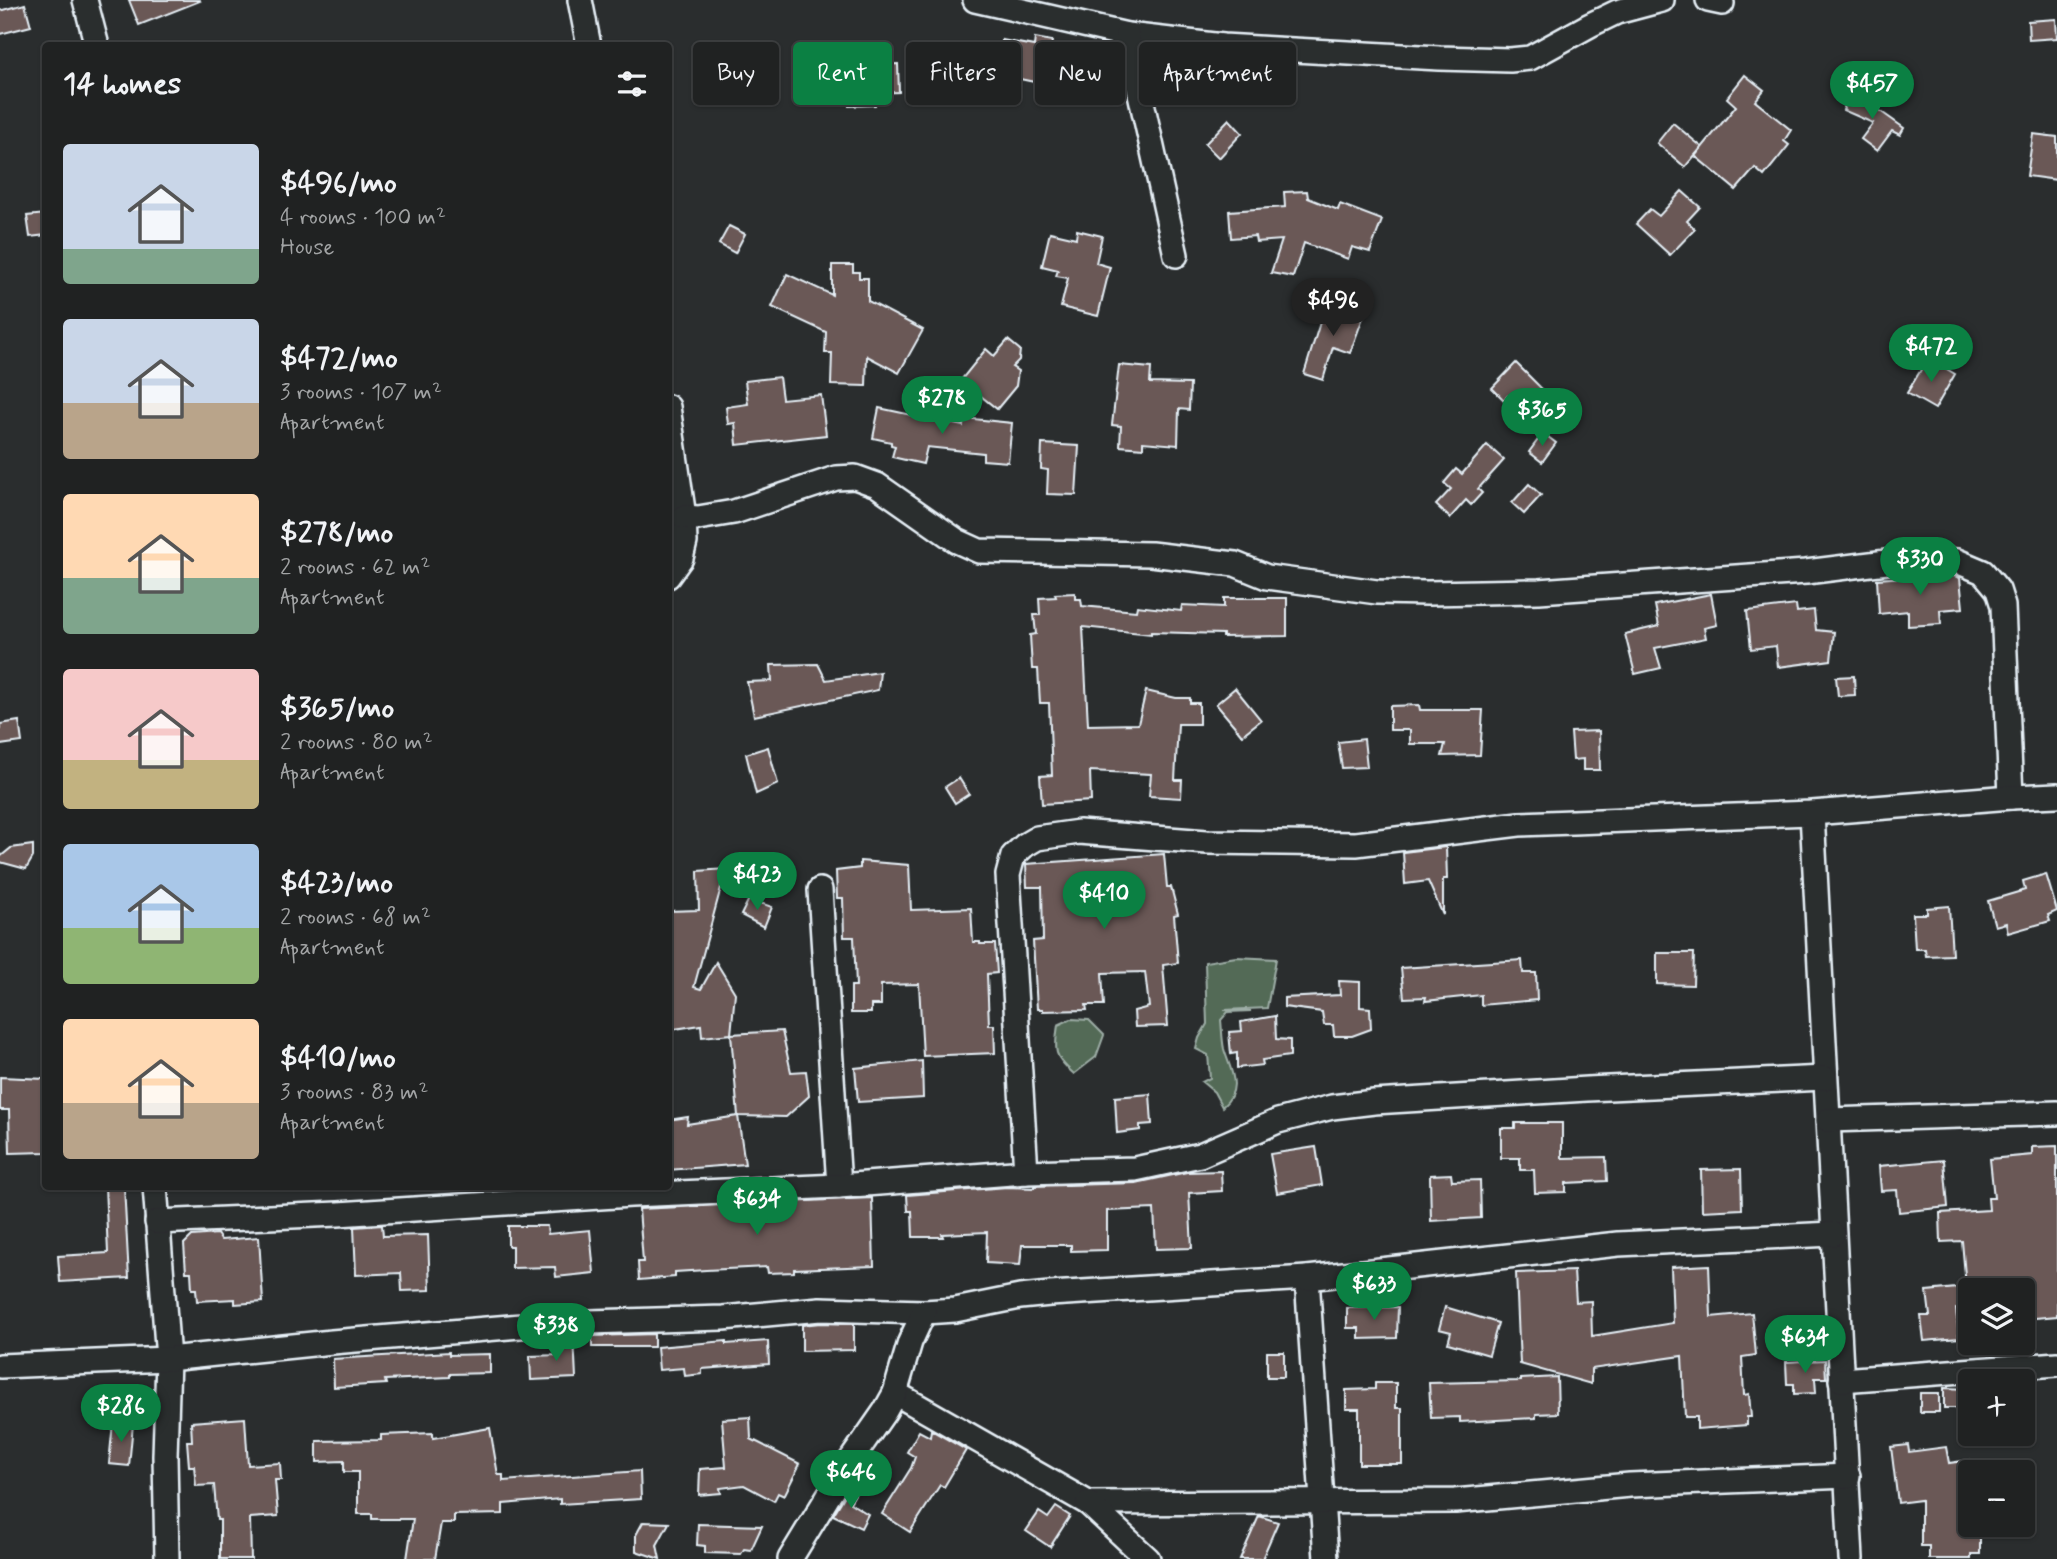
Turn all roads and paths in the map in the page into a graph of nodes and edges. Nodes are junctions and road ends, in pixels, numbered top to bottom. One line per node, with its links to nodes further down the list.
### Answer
1 (85, 0): 6 (street)
2 (580, 0): 7 (street)
3 (975, 0): 5 (street)
4 (1662, 0): 5 (street)
5 (1128, 35): 8 (street)
6 (96, 42)
7 (588, 42)
8 (1176, 256)
9 (672, 434): 10 (street)
10 (684, 517): 11 (street); 13 (street)
11 (672, 570)
12 (2057, 795): 13 (street)
13 (2011, 797): 14 (street)
14 (1812, 813): 16 (street); 19 (street)
15 (820, 890): 20 (street)
16 (1825, 1078): 18 (street); 19 (street)
17 (2057, 1113): 18 (street)
18 (1828, 1120): 24 (street)
19 (1026, 1172): 20 (street)
20 (839, 1186): 22 (street)
21 (155, 1190): 23 (street)
22 (631, 1191): 23 (street)
23 (157, 1222): 27 (street)
24 (1833, 1234): 25 (street); 30 (street)
25 (1307, 1278): 26 (street); 33 (street)
26 (924, 1312): 27 (street); 31 (street)
27 (168, 1359): 29 (street); 35 (street)
28 (2057, 1364): 30 (street)
29 (0, 1366)
30 (1841, 1380): 32 (street)
31 (895, 1393): 34 (street); 36 (street)
32 (1848, 1476): 33 (street); 39 (street)
33 (1321, 1501): 34 (street); 38 (street)
34 (1088, 1503): 37 (street)
35 (167, 1559)
36 (790, 1559)
37 (1148, 1559)
38 (1326, 1559)
39 (1851, 1559)

